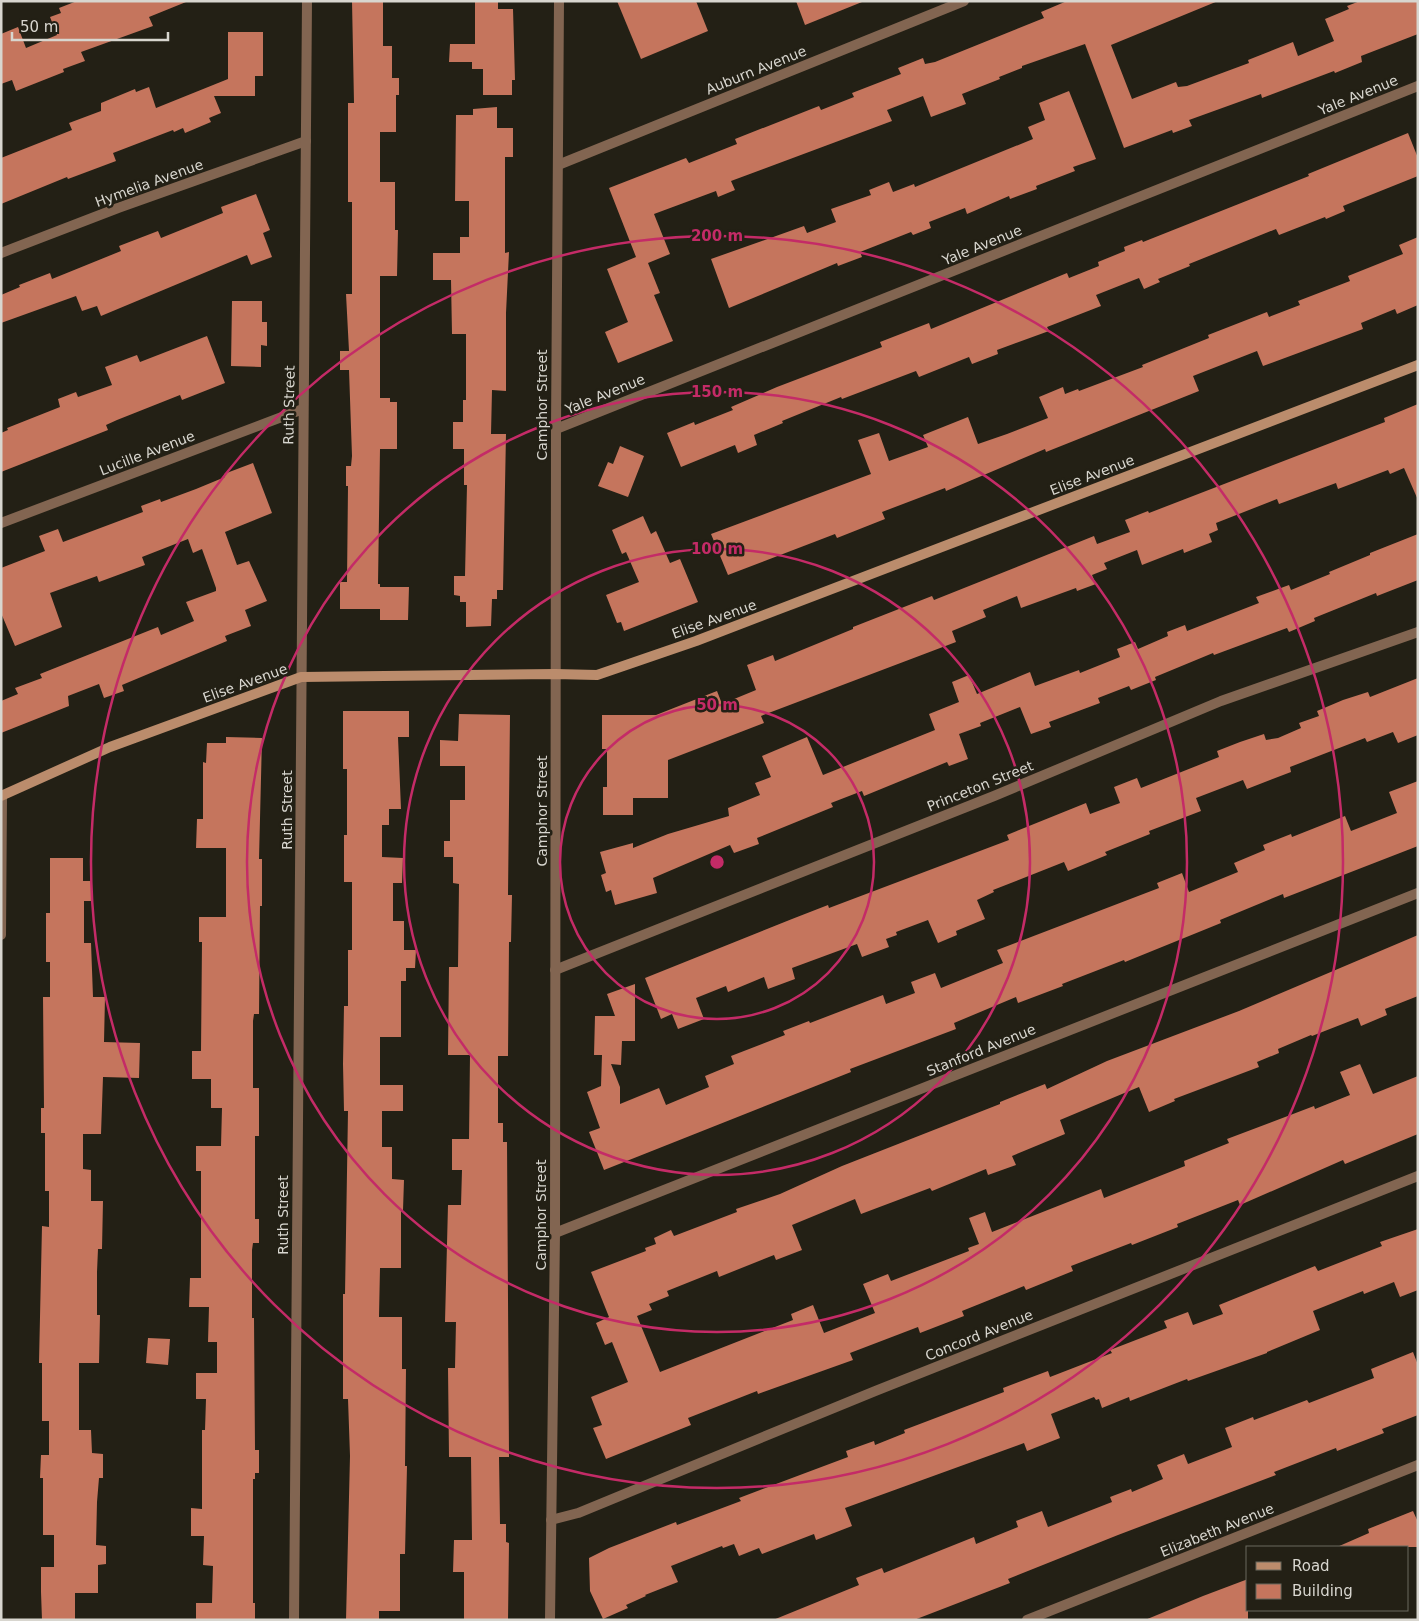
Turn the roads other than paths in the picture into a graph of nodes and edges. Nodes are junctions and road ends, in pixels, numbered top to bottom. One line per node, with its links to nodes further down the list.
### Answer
1 (308, 1): 5 (street, Ruth Street)
2 (559, 1): 6 (street, Camphor Street)
3 (964, 1): 6 (street, Auburn Avenue)
4 (1418, 86): 10 (street, Yale Avenue)
5 (306, 141): 7 (street, Hymelia Avenue); 9 (street, Ruth Street)
6 (558, 165): 10 (street, Camphor Street)
7 (1, 252)
8 (1418, 365): 13 (street, Elise Avenue)
9 (302, 409): 11 (street, Lucille Avenue); 14 (street, Ruth Street)
10 (556, 429): 13 (street, Camphor Street)
11 (1, 523)
12 (1418, 632): 18 (street, Princeton Street)
13 (555, 674): 14 (street, Elise Avenue); 18 (street, Camphor Street)
14 (302, 678): 15 (street, Elise Avenue); 23 (street, Ruth Street)
15 (2, 796): 17 (street)
16 (1418, 893): 20 (street, Stanford Avenue)
17 (1, 935)
18 (555, 970): 20 (street, Camphor Street)
19 (1418, 1176): 22 (street, Concord Avenue)
20 (555, 1233): 22 (street, Camphor Street)
21 (1418, 1465): 25 (street, Elizabeth Avenue)
22 (551, 1520): 24 (street, Camphor Street)
23 (294, 1620)
24 (550, 1620)
25 (1027, 1620)

